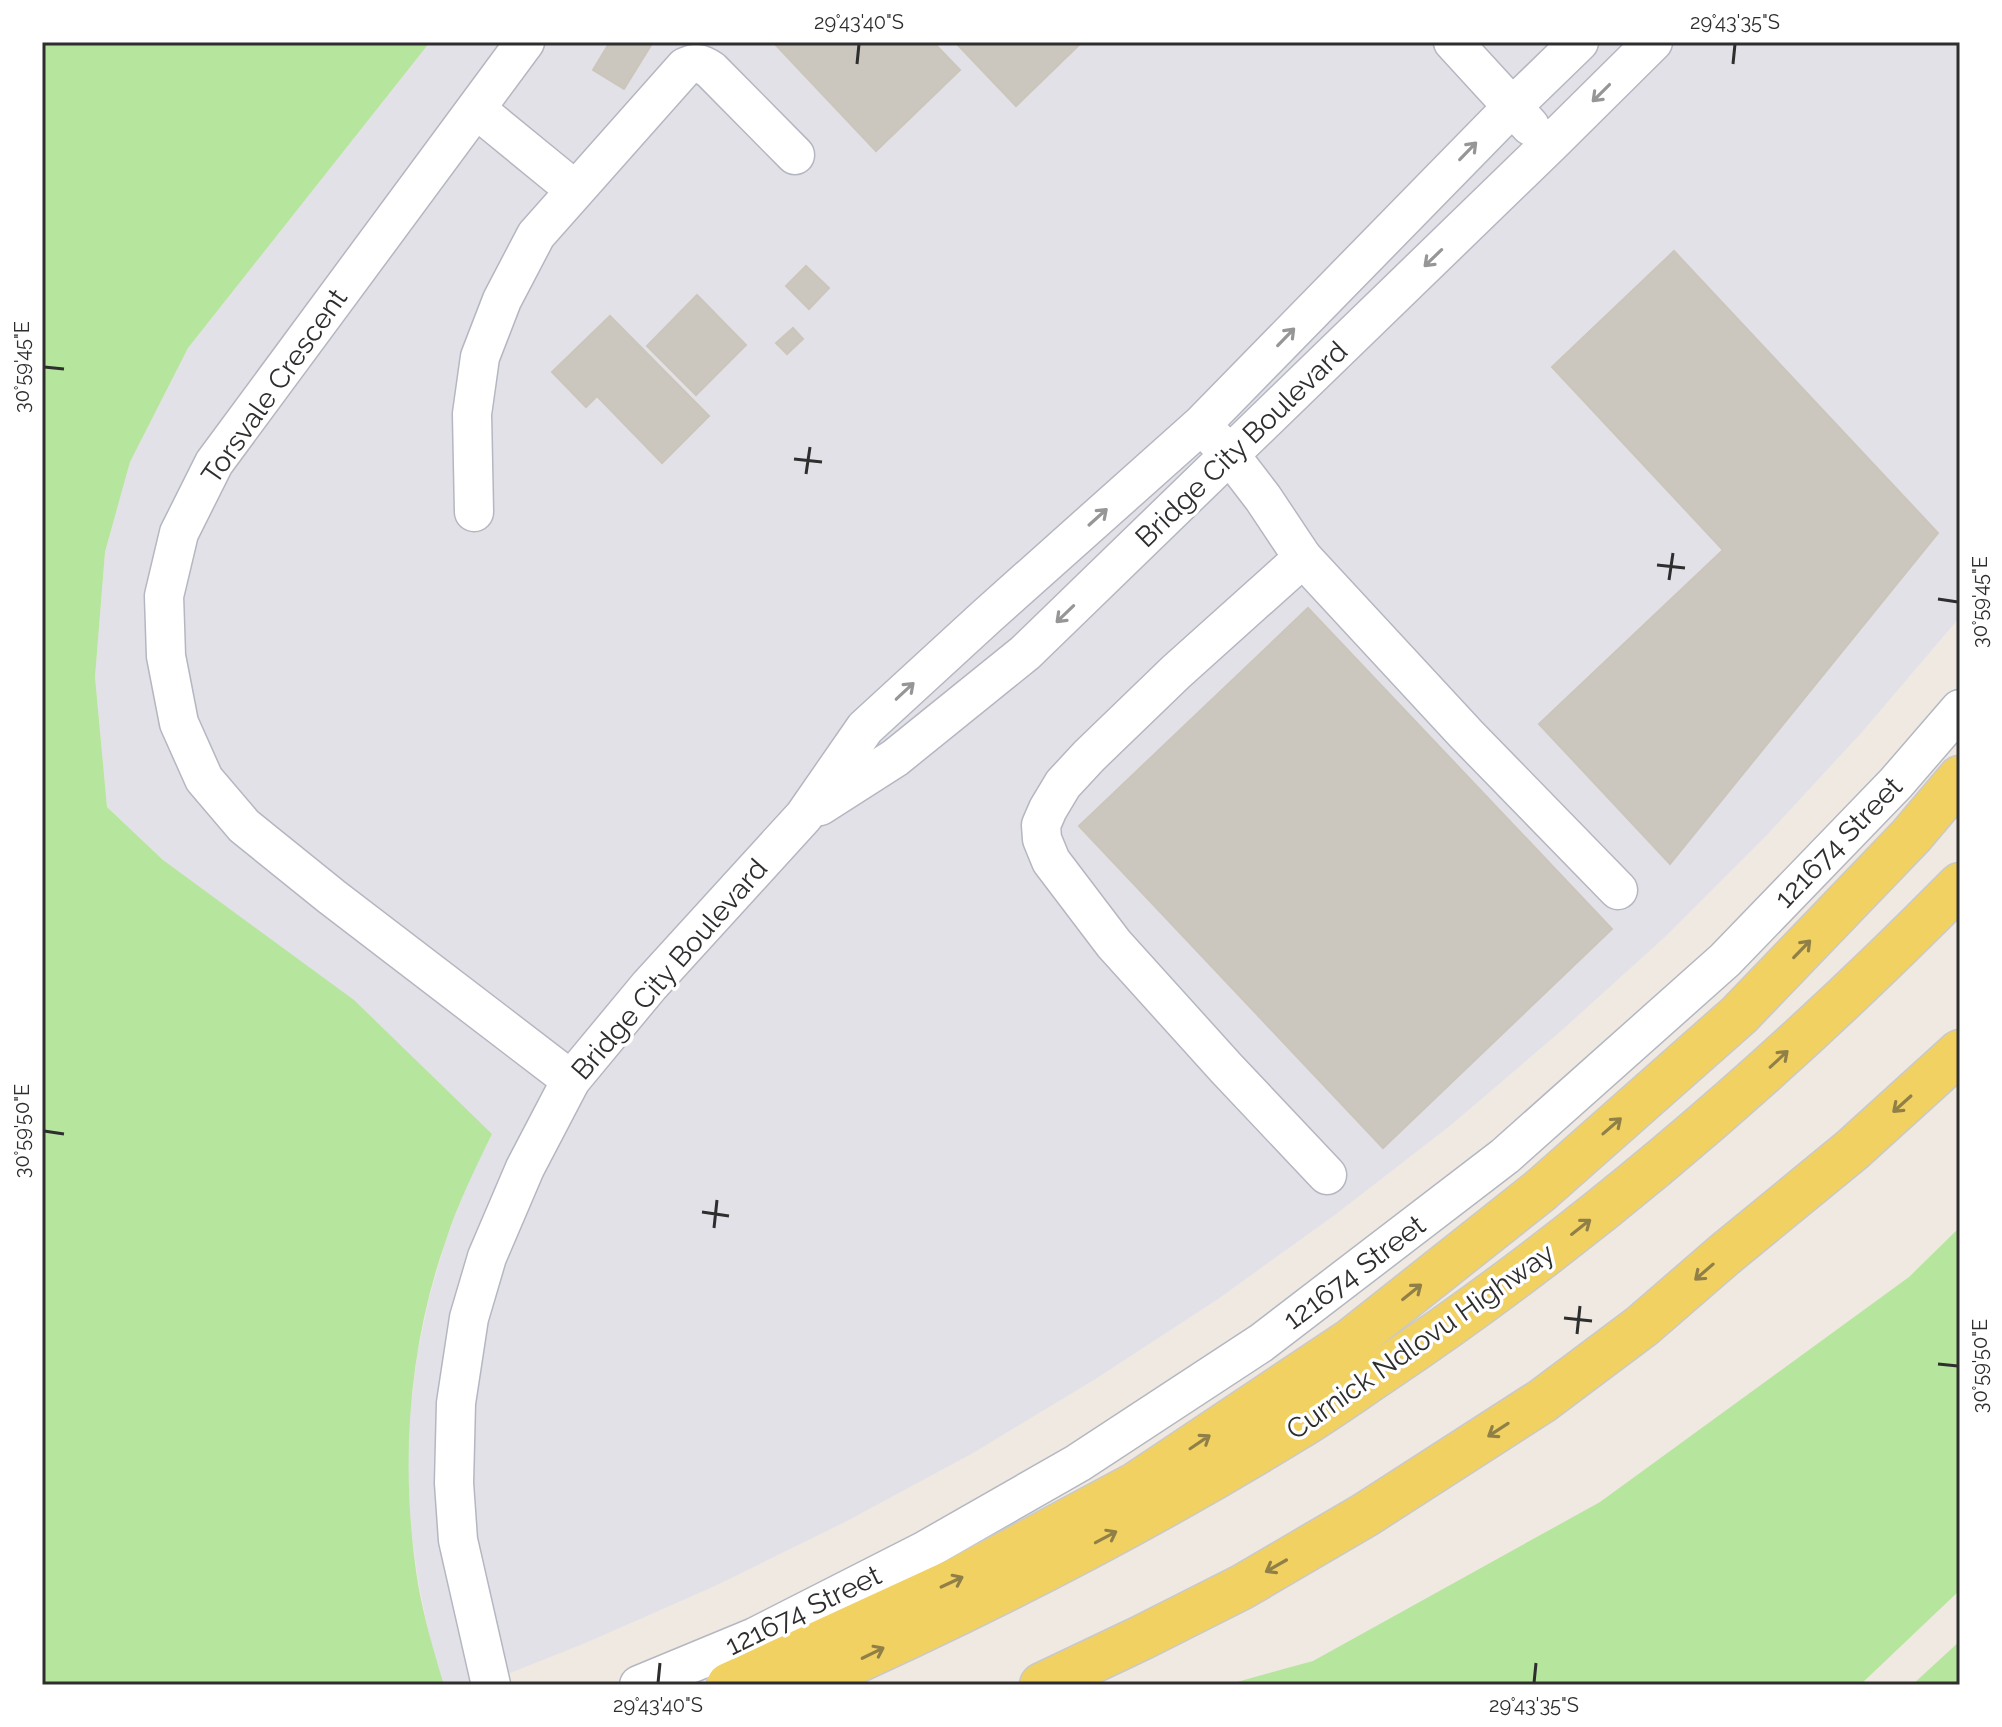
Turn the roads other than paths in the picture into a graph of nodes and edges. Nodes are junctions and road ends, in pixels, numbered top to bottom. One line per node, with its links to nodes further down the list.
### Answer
1 (525, 42): 6 (street, Torsvale Crescent)
2 (1453, 42): 5 (street)
3 (1579, 42): 5 (street, Bridge City Boulevard)
4 (1653, 42): 7 (street, Bridge City Boulevard, one-way to 7)
5 (1512, 107): 7 (street); 10 (street, Bridge City Boulevard, one-way to 5)
6 (476, 109): 9 (street); 22 (street, Torsvale Crescent)
7 (1549, 145): 11 (street, Bridge City Boulevard, one-way to 11)
8 (795, 155): 9 (street)
9 (575, 190): 12 (street)
10 (1201, 425): 11 (street); 15 (street, Bridge City Boulevard, one-way to 10)
11 (1230, 455): 13 (street); 16 (street, Bridge City Boulevard, one-way to 16)
12 (474, 512)
13 (1303, 558): 20 (street); 23 (street)
14 (1960, 709): 25 (street, 121674 Street)
15 (865, 728): 16 (street); 18 (street, Bridge City Boulevard)
16 (895, 758): 18 (street, Bridge City Boulevard)
17 (1960, 778): 26 (main road, one-way to 17)
18 (804, 816): 22 (street, Bridge City Boulevard)
19 (1960, 885): 27 (main road, Curnick Ndlovu Highway, one-way to 19)
20 (1618, 890)
21 (1960, 1052): 28 (main road, one-way to 28)
22 (571, 1080): 24 (street, Bridge City Boulevard)
23 (1327, 1175)
24 (491, 1685)
25 (639, 1685)
26 (729, 1685)
27 (803, 1685)
28 (1042, 1685)

